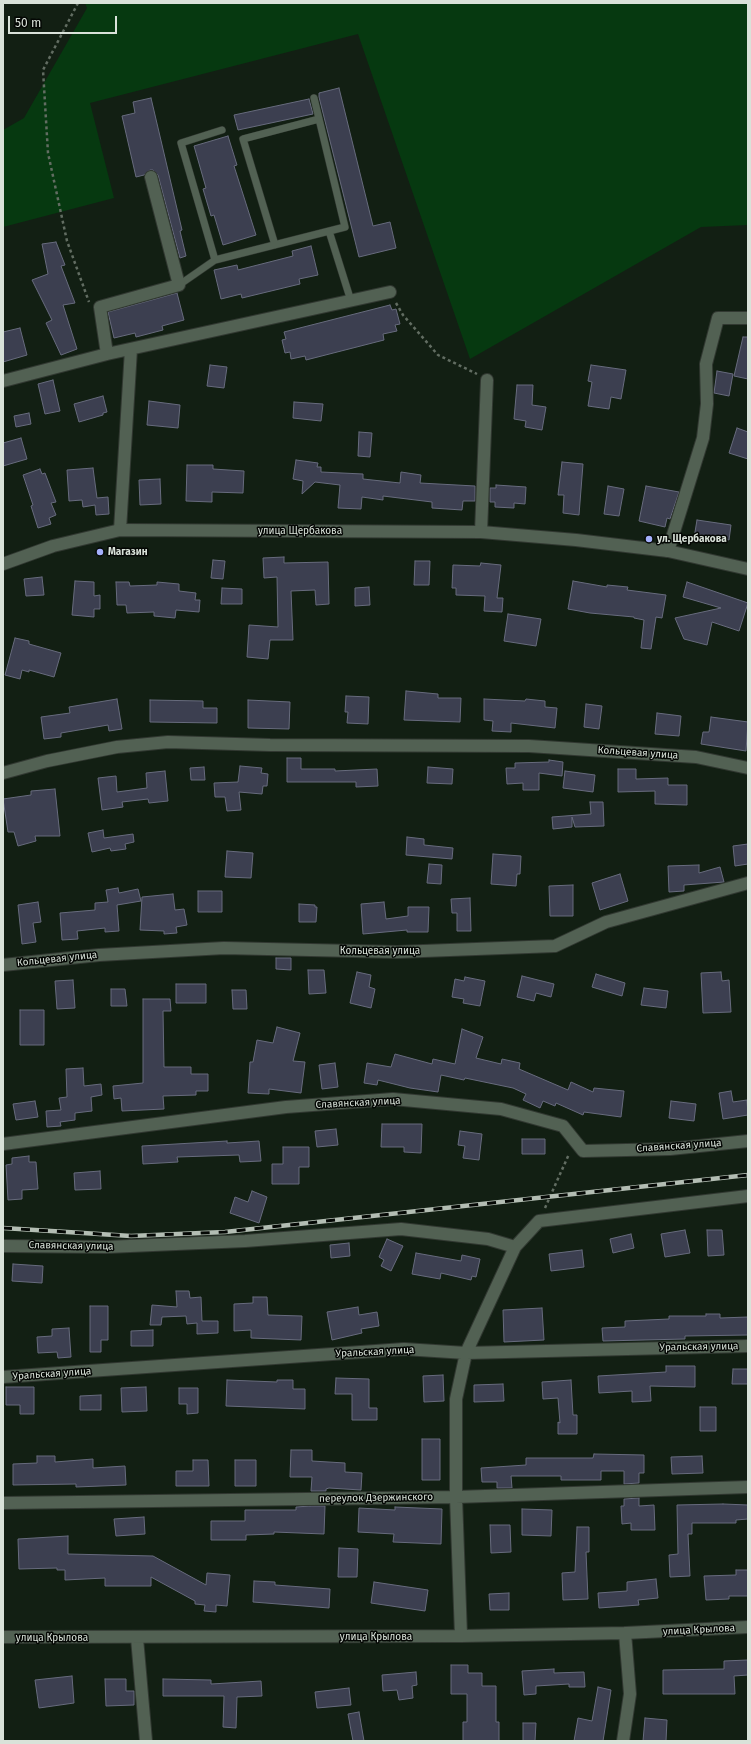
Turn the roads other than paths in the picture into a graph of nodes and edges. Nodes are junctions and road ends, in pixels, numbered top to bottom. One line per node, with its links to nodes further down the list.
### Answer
1 (314, 98): 2 (lane)
2 (319, 119): 5 (lane); 6 (lane)
3 (222, 130): 7 (lane)
4 (150, 177): 8 (street)
5 (329, 231): 6 (lane); 10 (lane)
6 (275, 245): 7 (lane)
7 (215, 260): 8 (lane)
8 (179, 285): 13 (street)
9 (390, 292): 10 (street)
10 (351, 301): 12 (street)
11 (748, 318): 18 (street)
12 (131, 349): 13 (street); 16 (street)
13 (108, 354): 15 (street)
14 (487, 380): 17 (street)
15 (3, 381)
16 (120, 530): 17 (street, улица Щербакова); 19 (street, улица Щербакова)
17 (480, 532): 18 (street, улица Щербакова)
18 (668, 551): 20 (street, улица Щербакова)
19 (3, 564)
20 (748, 569)
21 (748, 768): 22 (street, Кольцевая улица)
22 (3, 773)
23 (748, 883): 24 (street, Кольцевая улица)
24 (3, 965)
25 (748, 1141): 26 (street, Славянская улица)
26 (3, 1144)
27 (748, 1196): 29 (street)
28 (3, 1246): 29 (street, Славянская улица)
29 (515, 1247): 31 (street)
30 (748, 1346): 31 (street, Уральская улица)
31 (466, 1353): 32 (street, Уральская улица); 34 (street)
32 (3, 1377)
33 (748, 1487): 34 (street, переулок Дзержинского)
34 (456, 1497): 35 (street, переулок Дзержинского); 38 (street)
35 (3, 1503)
36 (748, 1627): 37 (street, улица Крылова)
37 (626, 1633): 38 (street, улица Крылова); 42 (street)
38 (461, 1636): 40 (street, улица Крылова)
39 (3, 1637): 40 (street, улица Крылова)
40 (137, 1638): 41 (street)
41 (146, 1741)
42 (623, 1741)

